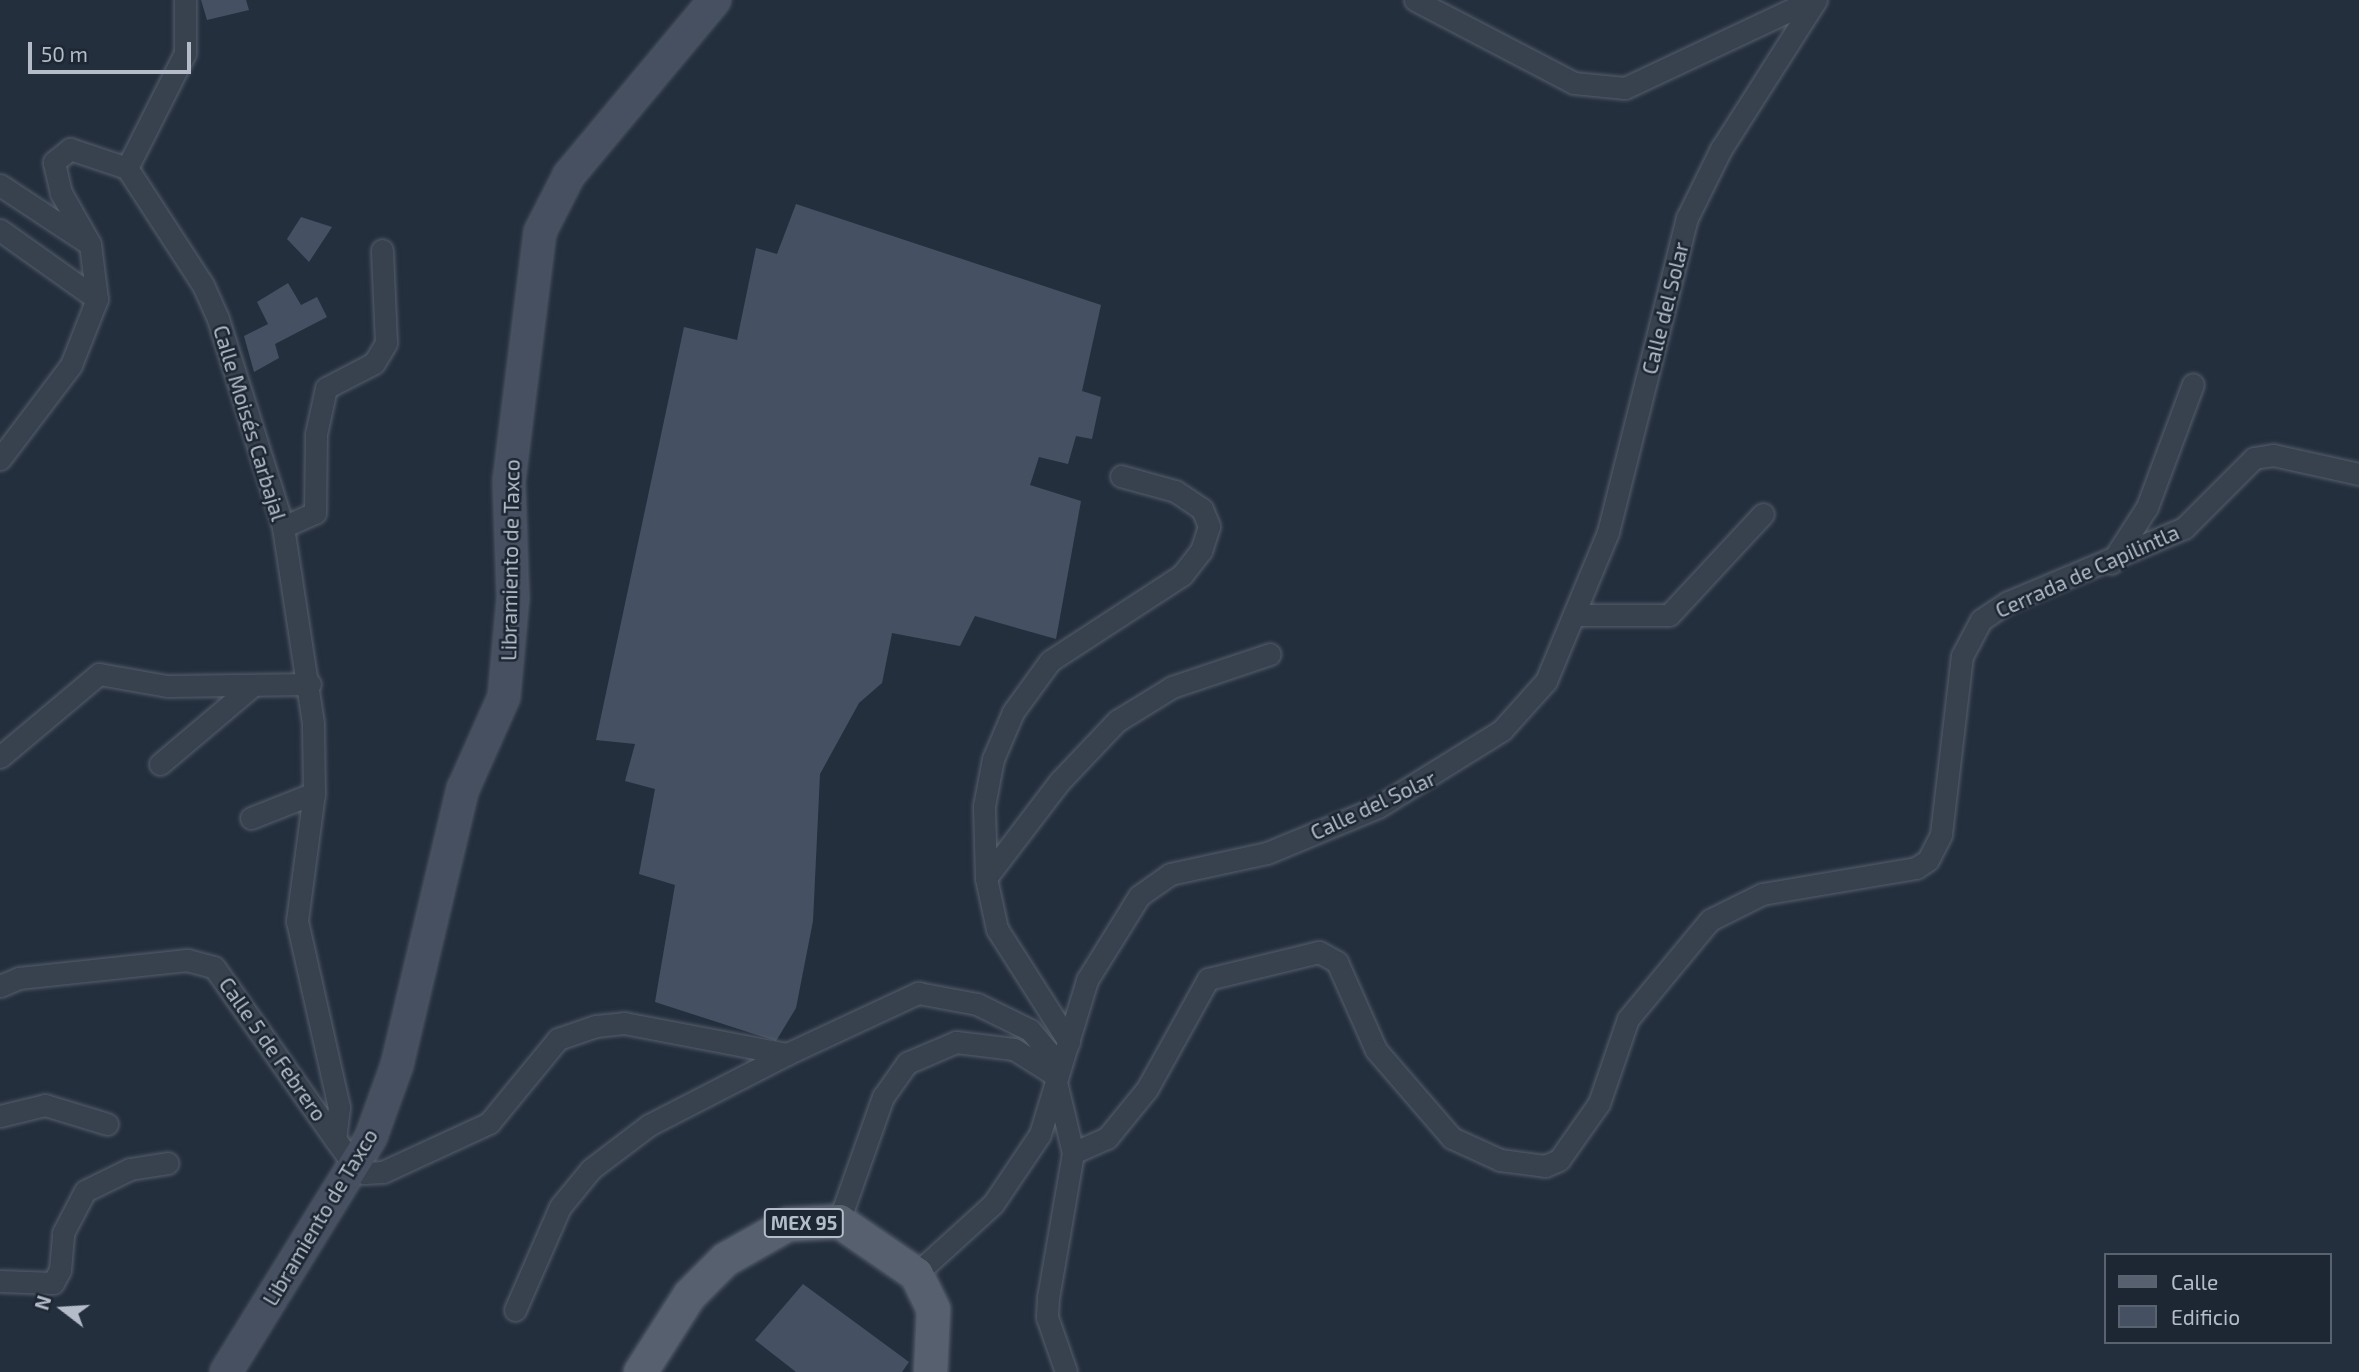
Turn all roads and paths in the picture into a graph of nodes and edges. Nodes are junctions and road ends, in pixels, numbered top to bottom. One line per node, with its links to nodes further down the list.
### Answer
1 (185, 0): 5 (street)
2 (715, 0): 37 (main road, Libramiento de Taxco)
3 (1415, 0): 4 (street)
4 (1814, 0): 18 (street, Calle del Solar)
5 (127, 168): 8 (street); 16 (street, Calle Moisés Carbajal)
6 (0, 185): 8 (street)
7 (0, 230): 10 (street)
8 (90, 244): 10 (street)
9 (382, 250): 16 (street)
10 (97, 299): 12 (street)
11 (2193, 384): 17 (street)
12 (0, 459)
13 (2359, 474): 17 (street, Cerrada de Capilintla)
14 (1121, 476): 26 (street)
15 (1763, 514): 18 (street)
16 (284, 527): 20 (street, Calle Moisés Carbajal)
17 (2110, 565): 35 (street, Cerrada de Capilintla)
18 (1578, 615): 28 (street, Calle del Solar)
19 (1270, 654): 26 (street)
20 (310, 684): 21 (street); 24 (street, Calle Moisés Carbajal)
21 (250, 688): 22 (street); 23 (street)
22 (0, 757)
23 (160, 764)
24 (314, 793): 25 (street); 34 (street, Calle Moisés Carbajal)
25 (251, 818)
26 (986, 878): 28 (street)
27 (0, 985): 34 (street, Calle 5 de Febrero)
28 (1069, 1042): 31 (street, Calle del Solar)
29 (787, 1054): 30 (street); 37 (street); 41 (street)
30 (1052, 1073): 31 (street); 38 (street)
31 (1056, 1094): 35 (street); 39 (street, Calle del Solar)
32 (0, 1116): 33 (street)
33 (107, 1124)
34 (335, 1139): 37 (street)
35 (1073, 1153): 45 (street)
36 (168, 1163): 40 (street)
37 (355, 1164): 42 (main road, Libramiento de Taxco)
38 (839, 1221): 39 (main road, MEX 95); 43 (main road, MEX 95)
39 (916, 1274): 44 (main road, MEX 95)
40 (0, 1281)
41 (515, 1310)
42 (226, 1372)
43 (640, 1372)
44 (930, 1372)
45 (1066, 1372)

